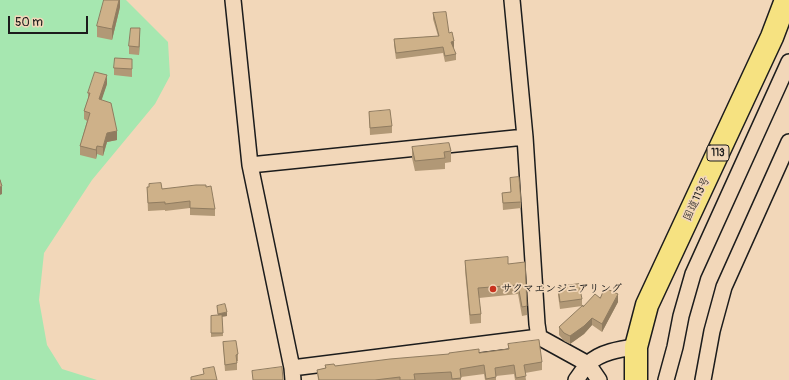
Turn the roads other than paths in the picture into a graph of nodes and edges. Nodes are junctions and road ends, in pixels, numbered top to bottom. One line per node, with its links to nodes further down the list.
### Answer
1 (233, 0): 7 (street)
2 (512, 0): 5 (street)
3 (786, 0): 9 (highway, 国道113号 / 113)
4 (789, 62): 15 (street)
5 (525, 137): 7 (street); 8 (street)
6 (789, 142): 16 (street)
7 (250, 166): 11 (street)
8 (539, 337): 10 (street); 11 (street)
9 (636, 347): 10 (street); 14 (highway, 国道113号 / 113)
10 (588, 364): 12 (street); 13 (street)
11 (292, 374)
12 (576, 380)
13 (599, 380)
14 (636, 380)
15 (666, 380)
16 (703, 380)

